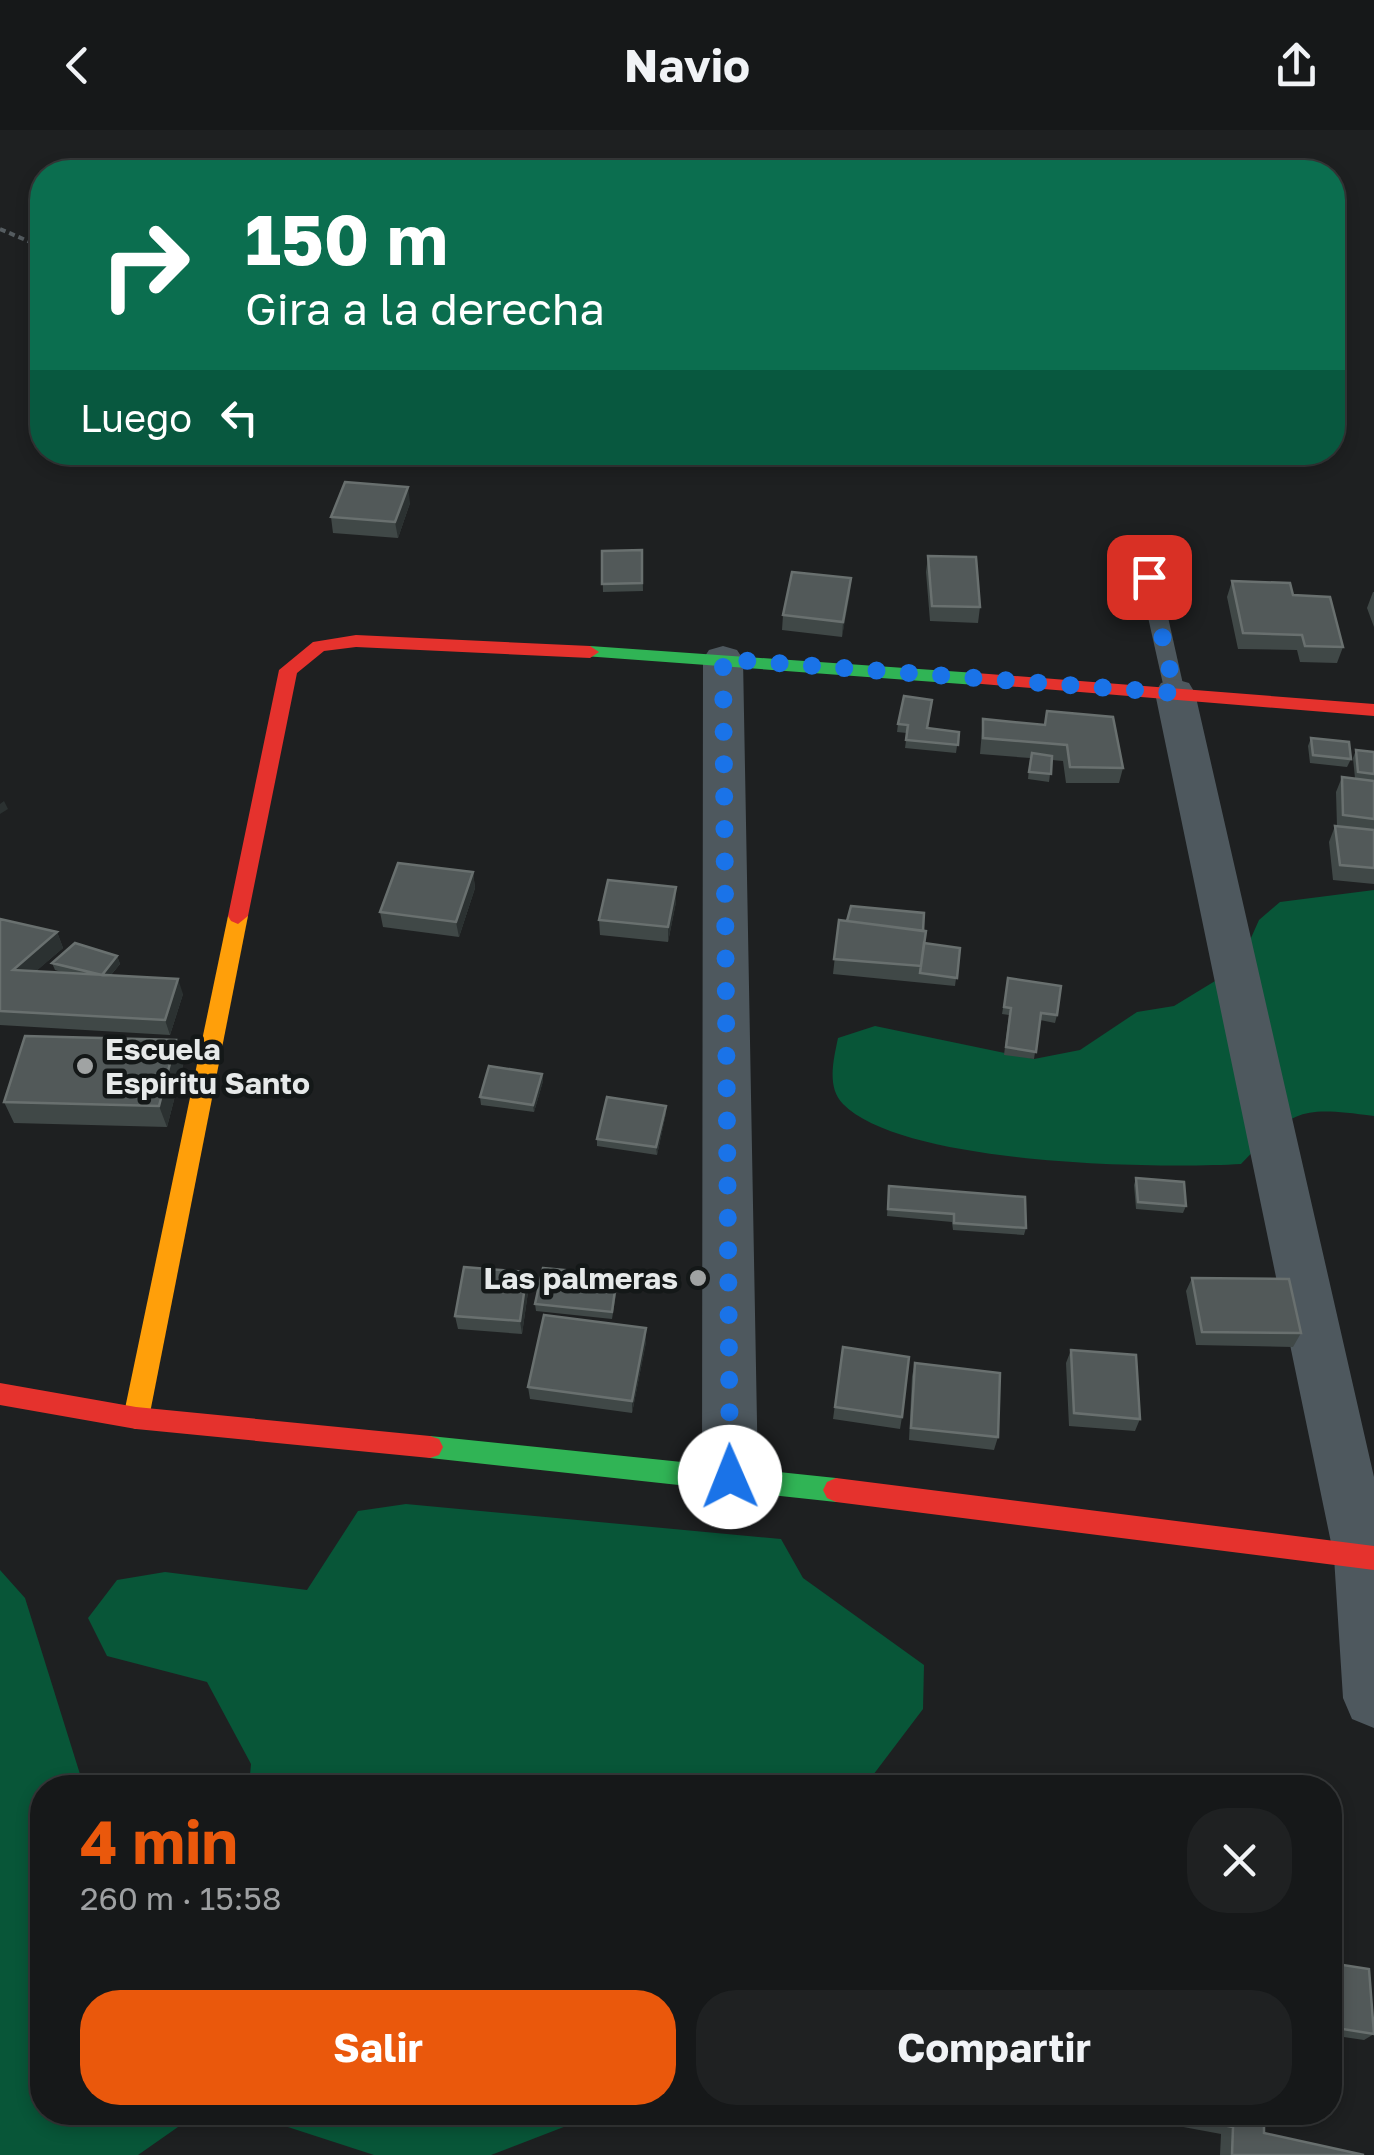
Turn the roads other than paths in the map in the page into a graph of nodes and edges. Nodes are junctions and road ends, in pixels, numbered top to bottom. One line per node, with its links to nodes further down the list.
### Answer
1 (1149, 577): 3 (lane)
2 (723, 659): 3 (street); 6 (street); 7 (street)
3 (1175, 693): 4 (street); 8 (street)
4 (1374, 710)
5 (0, 1394): 6 (street)
6 (136, 1418): 7 (street)
7 (730, 1477): 8 (street)
8 (1368, 1557): 9 (street)
9 (1374, 1698)

